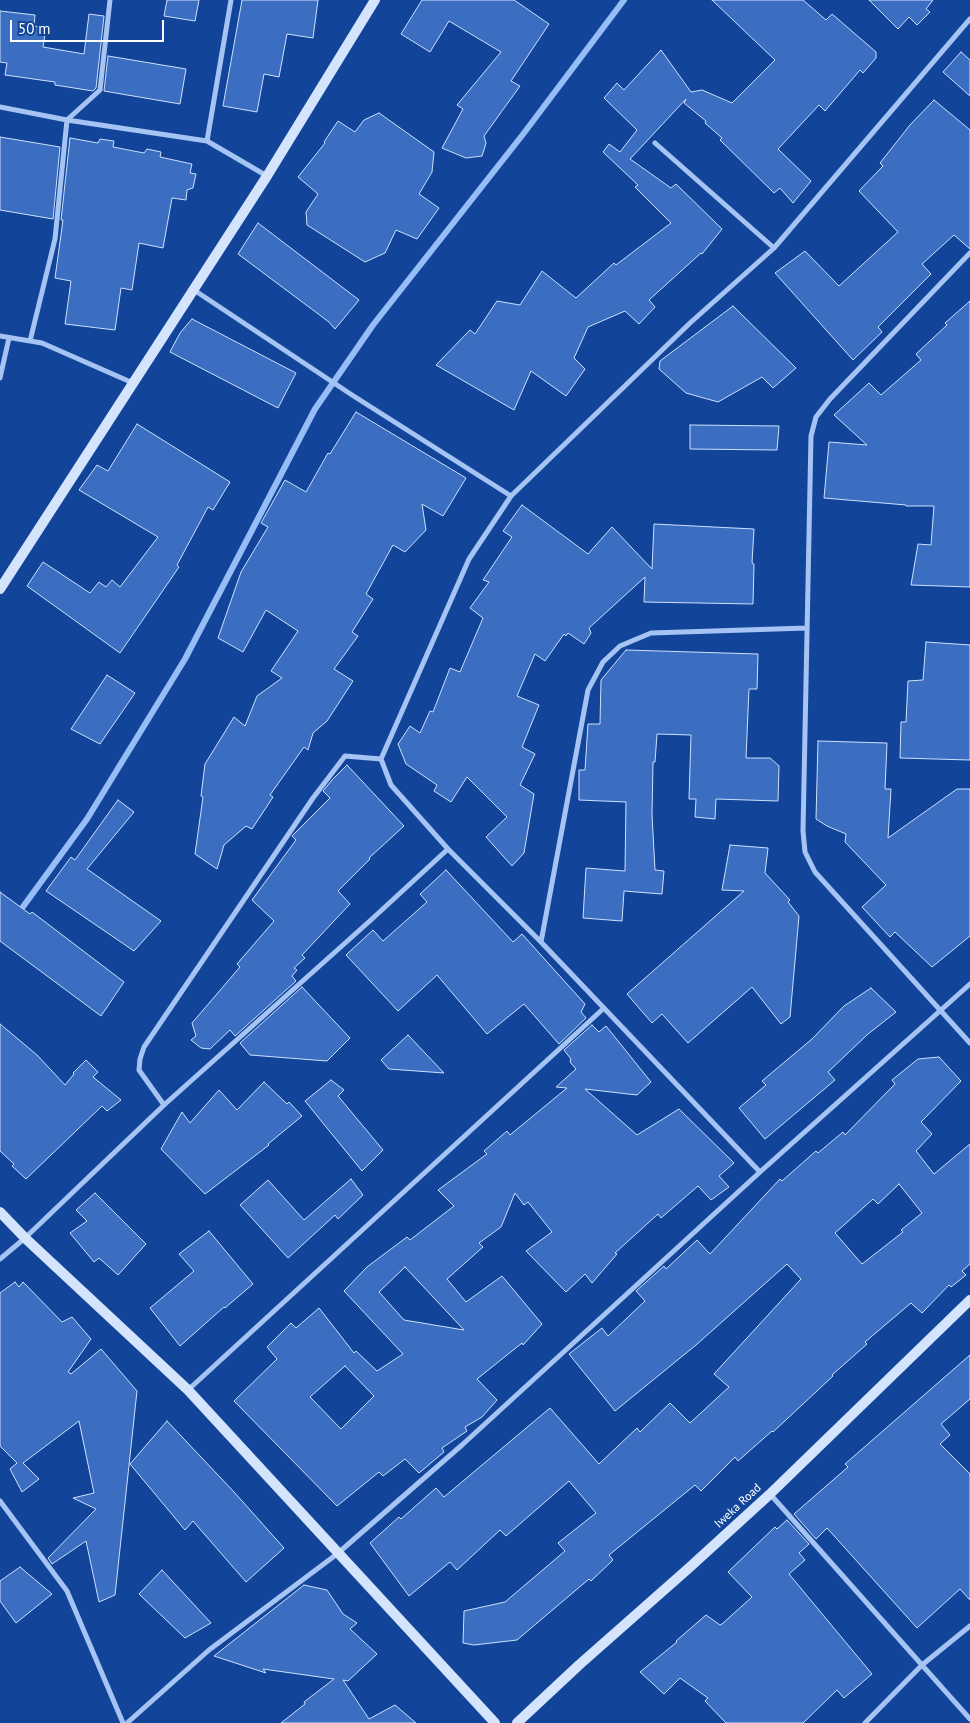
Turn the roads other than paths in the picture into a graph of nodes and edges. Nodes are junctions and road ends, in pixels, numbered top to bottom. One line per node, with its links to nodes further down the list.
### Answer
1 (110, 0): 6 (street)
2 (231, 0): 7 (street)
3 (375, 0): 9 (street)
4 (970, 19): 10 (street)
5 (0, 107): 6 (street)
6 (67, 120): 7 (street); 15 (street)
7 (206, 141): 9 (street)
8 (655, 143): 10 (street)
9 (267, 176): 12 (street)
10 (774, 248): 18 (street)
11 (970, 253): 20 (street)
12 (194, 290): 17 (street); 18 (street)
13 (0, 336): 14 (street)
14 (9, 338): 15 (street); 16 (street)
15 (30, 342): 17 (street)
16 (0, 378)
17 (133, 383): 19 (street)
18 (511, 496): 21 (street)
19 (1, 586)
20 (807, 628): 23 (street); 26 (street)
21 (381, 759): 22 (street); 28 (street)
22 (448, 849): 23 (street); 28 (street)
23 (542, 942): 25 (street)
24 (970, 984): 26 (street)
25 (604, 1008): 29 (street); 34 (street)
26 (941, 1011): 27 (street); 29 (street)
27 (970, 1043)
28 (164, 1105): 31 (street)
29 (760, 1172): 37 (street)
30 (0, 1212): 31 (street)
31 (25, 1238): 32 (street); 34 (street)
32 (0, 1259)
33 (970, 1300): 35 (street, Iweka Road)
34 (188, 1390): 37 (street)
35 (770, 1494): 39 (street); 44 (street, Iweka Road)
36 (0, 1501): 41 (street)
37 (338, 1554): 42 (street); 43 (street)
38 (970, 1626): 39 (street)
39 (922, 1666): 40 (street); 45 (street)
40 (970, 1719)
41 (122, 1723)
42 (128, 1723)
43 (495, 1723)
44 (517, 1723)
45 (865, 1723)

